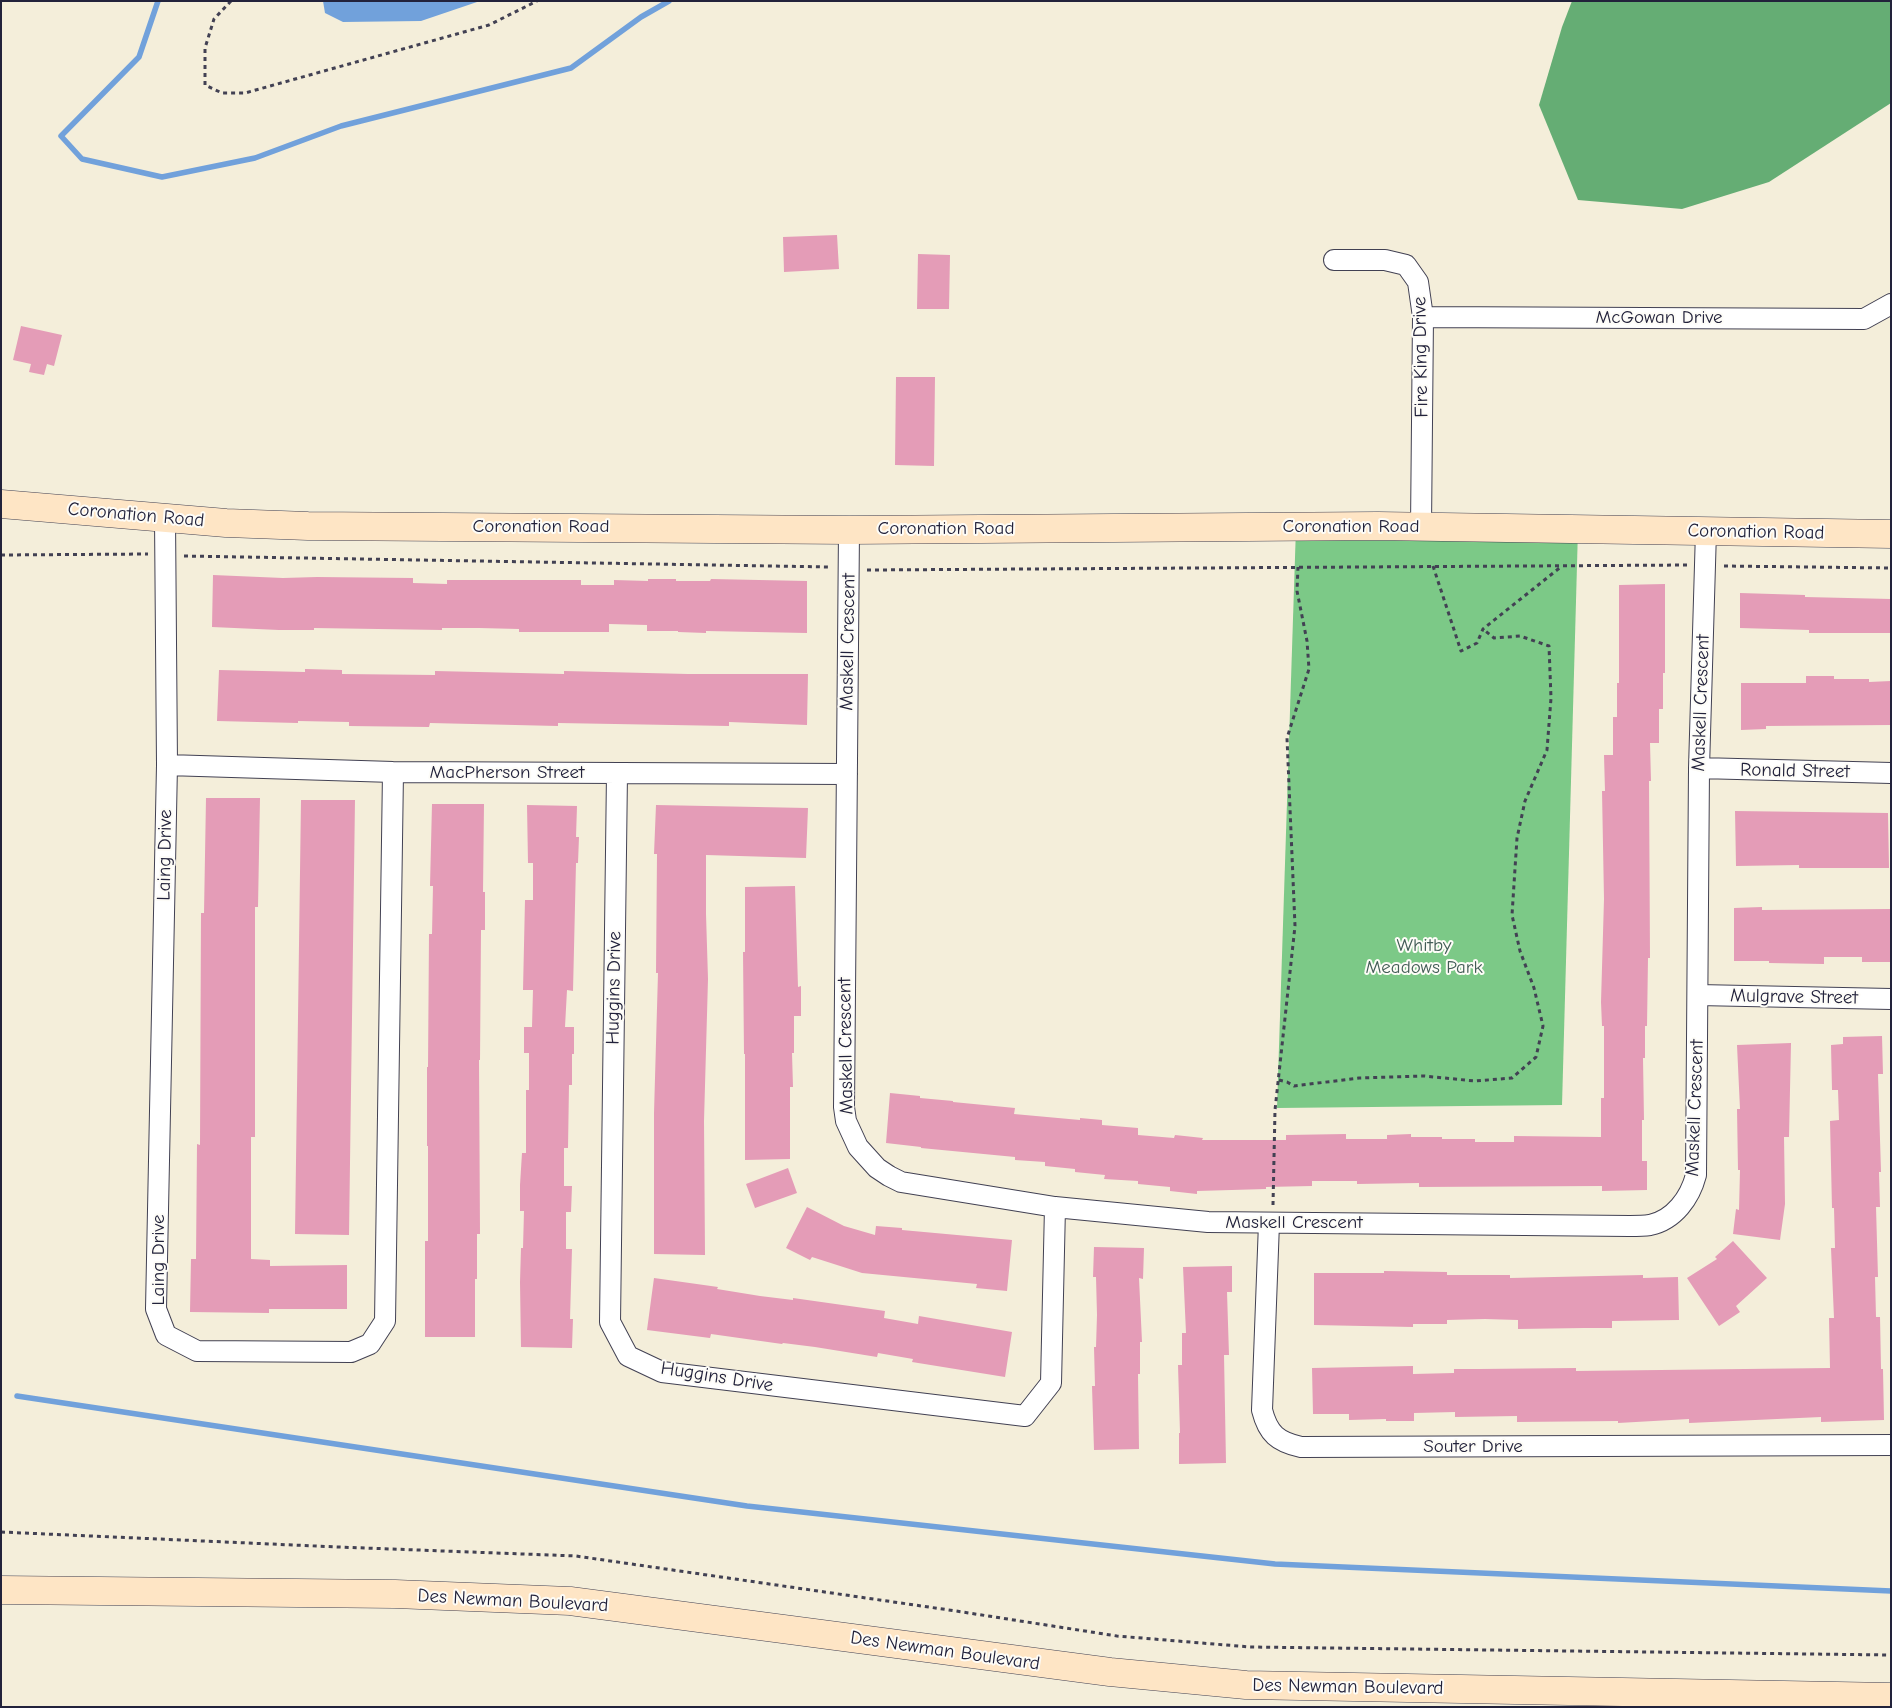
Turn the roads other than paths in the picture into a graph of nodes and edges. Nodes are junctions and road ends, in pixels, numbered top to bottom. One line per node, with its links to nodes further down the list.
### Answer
1 (1334, 260): 3 (street, Fire King Drive)
2 (1891, 304): 3 (street, McGowan Drive)
3 (1423, 317): 6 (street, Fire King Drive)
4 (1, 504): 5 (street, Coronation Road)
5 (165, 518): 7 (street, Coronation Road); 10 (street, Laing Drive)
6 (1421, 527): 7 (street, Coronation Road); 8 (street, Coronation Road)
7 (849, 530): 15 (street, Maskell Crescent)
8 (1706, 531): 9 (street, Coronation Road); 11 (street, Maskell Crescent)
9 (1891, 534)
10 (167, 765): 12 (street, MacPherson Street); 12 (street, Laing Drive)
11 (1699, 768): 14 (street, Ronald Street); 16 (street, Maskell Crescent)
12 (393, 772): 13 (street, MacPherson Street)
13 (617, 773): 15 (street, MacPherson Street); 18 (street, Huggins Drive)
14 (1891, 773)
15 (847, 774): 18 (street, Maskell Crescent)
16 (1698, 995): 17 (street, Mulgrave Street); 19 (street, Maskell Crescent)
17 (1891, 999)
18 (1055, 1207): 19 (street, Maskell Crescent)
19 (1269, 1223): 20 (street, Souter Drive)
20 (1891, 1445)
21 (1, 1590): 22 (street, Des Newman Boulevard)
22 (1891, 1697)

